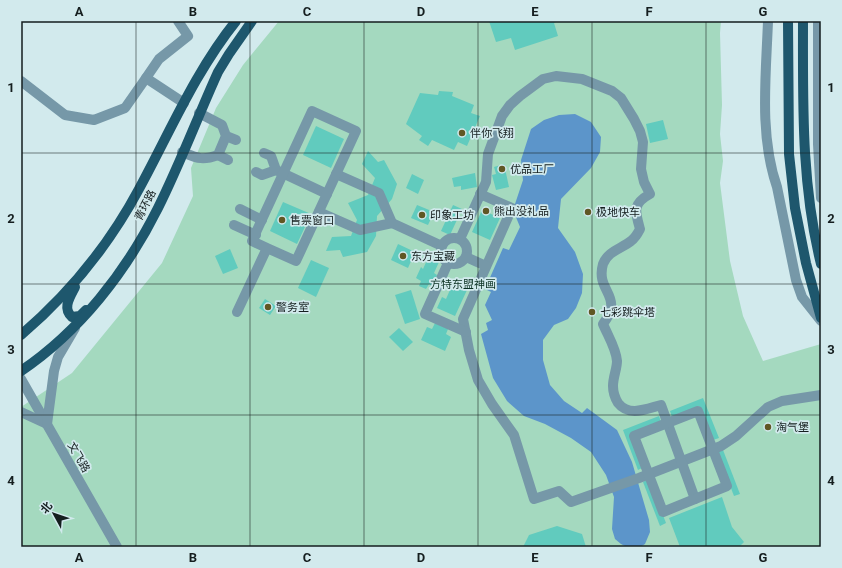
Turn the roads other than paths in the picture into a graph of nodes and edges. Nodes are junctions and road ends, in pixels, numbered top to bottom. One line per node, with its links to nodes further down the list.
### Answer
1 (178, 21): 8 (street)
2 (235, 21): 10 (main road, 青环路)
3 (252, 21): 11 (main road, 青环路)
4 (768, 21): 41 (street)
5 (787, 21): 40 (main road)
6 (803, 21): 35 (main road)
7 (818, 21): 23 (street)
8 (146, 78): 9 (street); 10 (street)
9 (21, 81)
10 (184, 103): 37 (main road, 青环路)
11 (199, 113): 12 (street); 14 (main road, 青环路)
12 (226, 136): 13 (street); 16 (street)
13 (236, 140)
14 (182, 152): 16 (street); 38 (main road, 青环路)
15 (264, 153): 19 (street)
16 (218, 155): 17 (street)
17 (228, 160)
18 (256, 172): 19 (street)
19 (280, 172): 20 (street); 21 (street); 26 (street)
20 (336, 174): 21 (street); 27 (street)
21 (327, 194): 25 (street)
22 (480, 194): 30 (street); 36 (street); 49 (street)
23 (821, 198)
24 (240, 209): 26 (street)
25 (319, 212): 27 (street); 32 (street)
26 (262, 220): 29 (street)
27 (392, 223): 31 (street)
28 (234, 225): 29 (street)
29 (256, 235): 32 (street)
30 (460, 239): 31 (street); 33 (street)
31 (442, 246): 34 (street)
32 (267, 248): 39 (street)
33 (466, 257): 34 (street); 36 (street)
34 (448, 263): 43 (street)
35 (821, 264)
36 (486, 266): 43 (street)
37 (78, 279): 38 (main road); 44 (main road, 青环路)
38 (101, 297): 42 (main road, 青环路)
39 (237, 312)
40 (821, 318)
41 (821, 321)
42 (76, 326): 45 (main road, 青环路); 50 (street)
43 (466, 332): 53 (street)
44 (21, 335)
45 (21, 371)
46 (21, 379): 50 (street, 文飞路)
47 (821, 395): 51 (street)
48 (21, 412): 50 (street)
49 (667, 423): 51 (street); 52 (street); 53 (street)
50 (46, 424): 55 (street, 文飞路)
51 (713, 449): 52 (street); 54 (street)
52 (681, 462): 53 (street); 54 (street)
53 (644, 476): 54 (street)
54 (695, 499)
55 (116, 547)

